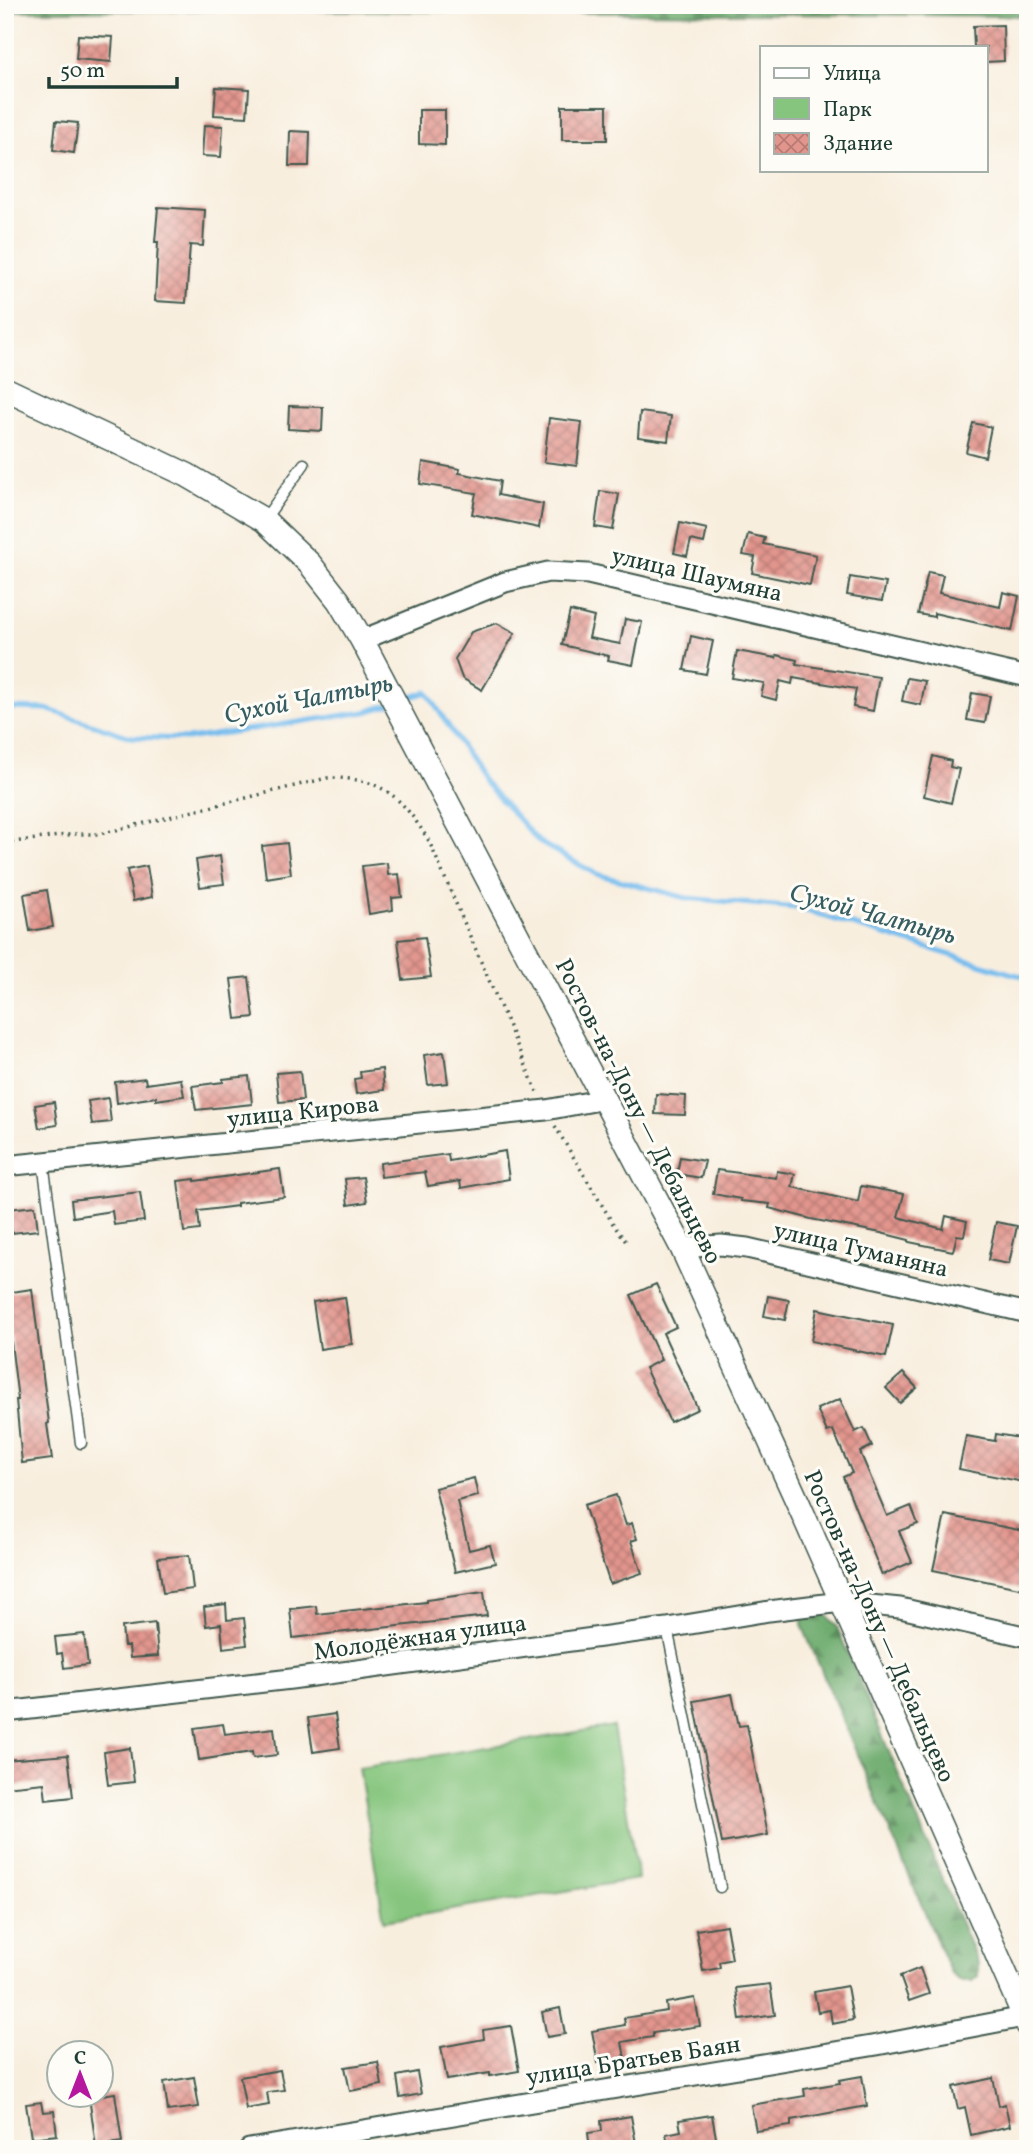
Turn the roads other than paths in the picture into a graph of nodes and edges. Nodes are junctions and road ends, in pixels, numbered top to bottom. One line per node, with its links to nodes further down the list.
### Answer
1 (5, 389): 3 (street, Ростов-на-Дону — Дебальцево)
2 (304, 464): 3 (lane)
3 (264, 520): 4 (street, Ростов-на-Дону — Дебальцево)
4 (362, 640): 5 (street, улица Шаумяна); 6 (street, Ростов-на-Дону — Дебальцево)
5 (1028, 677)
6 (605, 1099): 7 (street, улица Кирова); 9 (street, Ростов-на-Дону — Дебальцево)
7 (43, 1163): 8 (street, улица Кирова); 11 (lane)
8 (5, 1167)
9 (682, 1248): 10 (street, улица Туманяна); 12 (street, Ростов-на-Дону — Дебальцево)
10 (1028, 1313)
11 (81, 1443)
12 (841, 1602): 13 (street, Молодёжная улица); 14 (street, Молодёжная улица); 17 (street, Ростов-на-Дону — Дебальцево)
13 (667, 1628): 15 (street, Молодёжная улица); 16 (lane)
14 (1028, 1637)
15 (5, 1712)
16 (720, 1887)
17 (1026, 2021): 18 (street, улица Братьев Баян)
18 (249, 2149)

